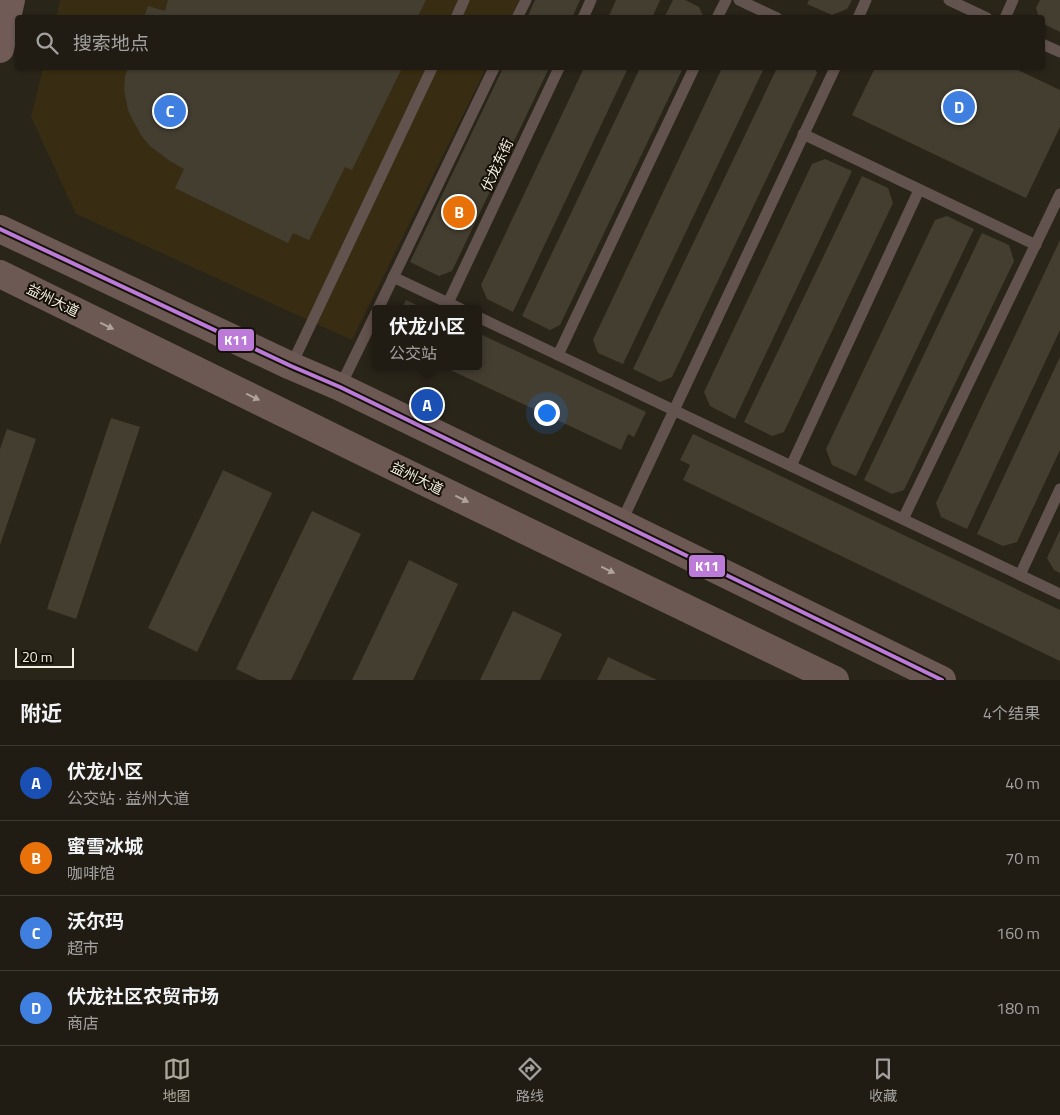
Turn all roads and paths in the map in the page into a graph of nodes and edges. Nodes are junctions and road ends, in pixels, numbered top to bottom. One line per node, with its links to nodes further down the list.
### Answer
1 (11, 0): 19 (main road)
2 (464, 0): 10 (lane)
3 (526, 0): 11 (lane)
4 (591, 0): 12 (lane)
5 (726, 0): 13 (lane)
6 (739, 0): 14 (lane)
7 (866, 0): 15 (lane)
8 (949, 0): 16 (lane)
9 (1013, 0): 17 (lane)
10 (457, 15)
11 (519, 15)
12 (584, 15)
13 (718, 15)
14 (771, 15)
15 (859, 15)
16 (981, 15)
17 (1006, 15)
18 (1045, 45): 20 (lane)
19 (0, 49)
20 (1060, 52)
21 (431, 70): 39 (lane)
22 (493, 70): 32 (lane)
23 (558, 70): 33 (lane, 伏龙东街)
24 (693, 70): 38 (lane)
25 (833, 70): 26 (lane)
26 (803, 134): 27 (lane); 41 (lane)
27 (919, 190): 30 (lane); 42 (lane)
28 (1060, 194): 30 (lane)
29 (0, 229): 39 (main road)
30 (1036, 245): 44 (lane)
31 (0, 274): 48 (main road, 益州大道, one-way to 48)
32 (393, 277): 33 (lane); 34 (lane)
33 (448, 303): 35 (lane)
34 (380, 305)
35 (452, 305)
36 (482, 319): 38 (lane)
37 (372, 322): 40 (lane)
38 (558, 356): 41 (lane)
39 (291, 366): 40 (main road)
40 (340, 387): 45 (main road)
41 (674, 410): 42 (lane); 45 (lane)
42 (791, 466): 44 (lane)
43 (1060, 489): 46 (lane)
44 (903, 519): 46 (lane)
45 (621, 523): 49 (main road)
46 (1020, 574): 47 (lane)
47 (1060, 594)
48 (835, 680)
49 (942, 680)

